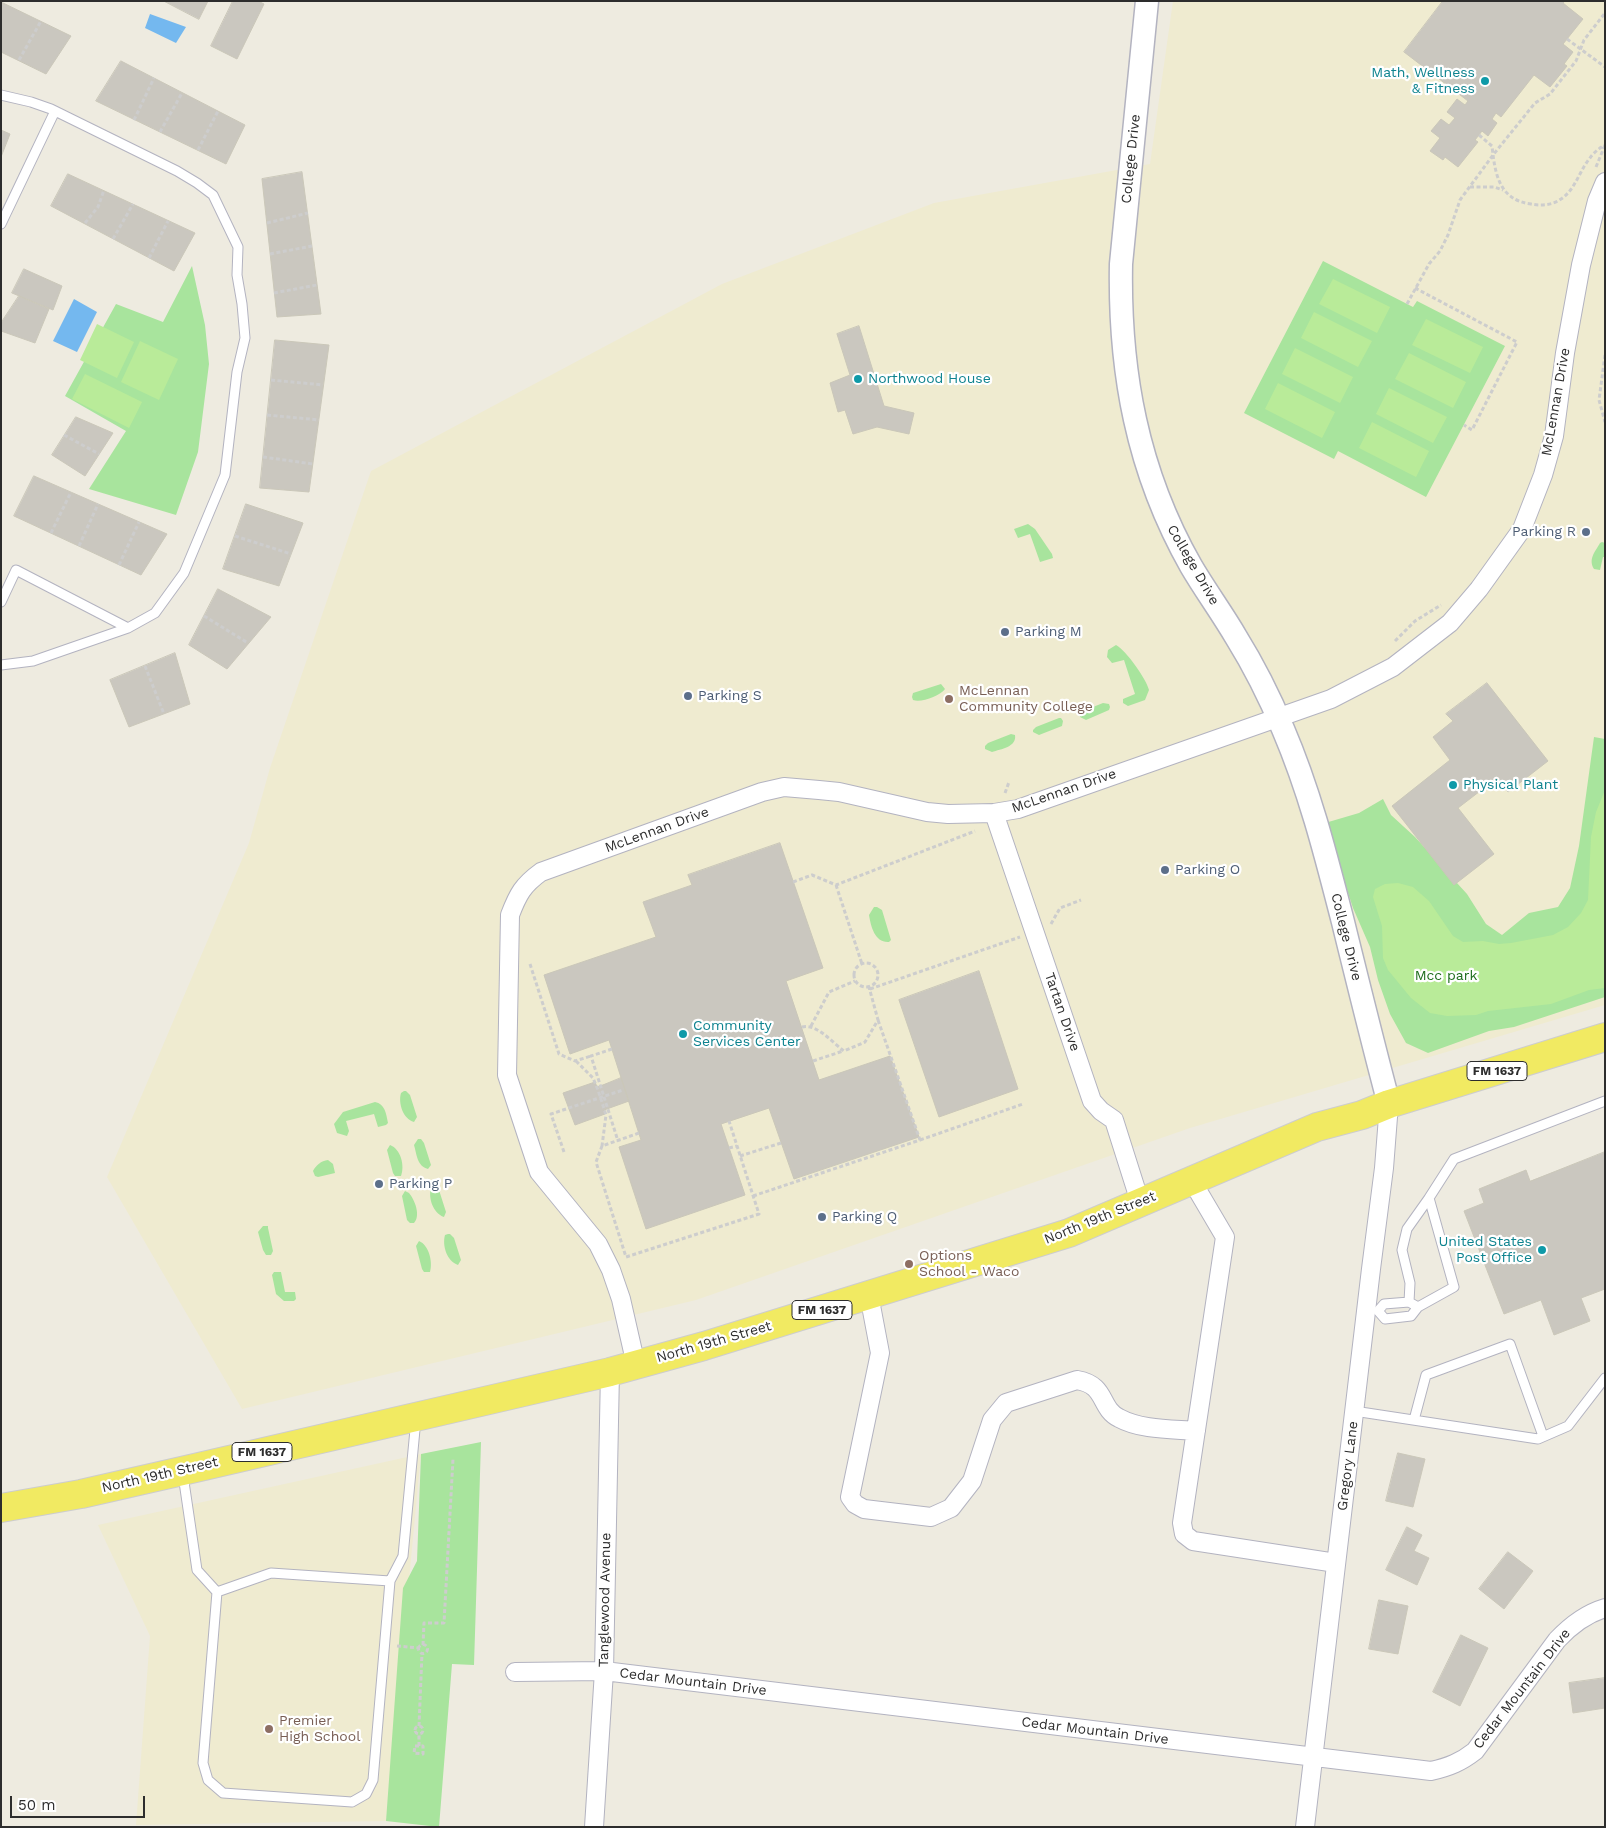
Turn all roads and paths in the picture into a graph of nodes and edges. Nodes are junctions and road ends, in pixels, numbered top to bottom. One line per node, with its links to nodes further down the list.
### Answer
1 (1146, 1): 63 (street, College Drive)
2 (1605, 13): 16 (path)
3 (41, 21): 5 (path)
4 (1568, 39): 6 (path, bridge)
5 (19, 60)
6 (1605, 67)
7 (154, 78): 12 (path)
8 (182, 93): 13 (path)
9 (1, 94): 10 (lane)
10 (55, 111): 25 (lane); 57 (lane)
11 (218, 112): 15 (path)
12 (134, 120)
13 (160, 132)
14 (1479, 135): 16 (path)
15 (198, 150)
16 (1493, 155): 18 (path); 20 (path)
17 (1599, 177): 20 (path); 63 (street, McLennan Drive)
18 (1470, 187): 20 (path); 32 (path)
19 (104, 190): 24 (path)
20 (1504, 190)
21 (133, 204): 27 (path)
22 (308, 213): 26 (path)
23 (168, 220): 30 (path)
24 (85, 223)
25 (1, 224)
26 (267, 224)
27 (113, 238)
28 (312, 246): 29 (path)
29 (270, 254)
30 (149, 258)
31 (317, 285): 33 (path)
32 (1415, 288): 34 (path); 41 (path)
33 (274, 293)
34 (1407, 304)
35 (1605, 355): 40 (path)
36 (271, 380): 37 (path)
37 (323, 385)
38 (267, 415): 39 (path)
39 (319, 420)
40 (1605, 422)
41 (1464, 425)
42 (64, 435): 43 (path)
43 (99, 454)
44 (263, 457): 45 (path)
45 (313, 464)
46 (71, 492): 49 (path)
47 (98, 504): 51 (path)
48 (139, 522): 53 (path)
49 (52, 533)
50 (235, 536): 52 (path)
51 (79, 546)
52 (291, 554)
53 (119, 565)
54 (1, 602): 57 (lane)
55 (1443, 604): 58 (path)
56 (204, 616): 59 (path)
57 (128, 628): 60 (lane)
58 (1394, 643)
59 (248, 644)
60 (1, 665)
61 (145, 666): 62 (path)
62 (164, 714)
63 (1278, 717): 66 (street, McLennan Drive); 90 (street, College Drive)
64 (1009, 782): 65 (path)
65 (1004, 798)
66 (994, 813): 104 (street, Tartan Drive); 108 (street, McLennan Drive)
67 (975, 831): 69 (path)
68 (794, 882): 69 (path)
69 (836, 885): 74 (path)
70 (1081, 900): 71 (path)
71 (1045, 928)
72 (1021, 936): 76 (path)
73 (530, 964): 84 (path)
74 (862, 964): 75 (path); 76 (path)
75 (855, 981): 76 (path); 78 (path)
76 (869, 988): 77 (path)
77 (878, 1020): 82 (path); 93 (path)
78 (811, 1026): 79 (path); 82 (path)
79 (802, 1027)
80 (1605, 1037): 90 (main road, North 19th Street / FM 1637)
81 (612, 1049): 83 (path)
82 (844, 1051): 85 (path)
83 (591, 1056): 84 (path); 87 (path)
84 (575, 1061): 87 (path)
85 (813, 1061)
86 (623, 1090): 87 (path)
87 (602, 1098): 94 (path); 96 (path); 99 (path)
88 (1605, 1101): 103 (lane)
89 (1023, 1104): 93 (path)
90 (1389, 1104): 101 (main road, North 19th Street / FM 1637); 107 (street, Gregory Lane)
91 (729, 1122): 97 (path)
92 (639, 1133): 94 (path)
93 (920, 1140): 102 (path)
94 (618, 1141): 96 (path)
95 (781, 1143): 100 (path)
96 (602, 1146): 102 (path)
97 (736, 1146): 98 (path); 100 (path)
98 (729, 1148)
99 (564, 1152)
100 (740, 1156): 102 (path)
101 (1192, 1180): 104 (main road, North 19th Street / FM 1637); 114 (street)
102 (752, 1196)
103 (1429, 1198): 106 (lane); 106 (lane)
104 (1140, 1202): 105 (main road, North 19th Street / FM 1637)
105 (869, 1295): 108 (main road, North 19th Street / FM 1637); 114 (street)
106 (1413, 1304): 107 (lane); 107 (lane)
107 (1372, 1312): 111 (street, Gregory Lane)
108 (636, 1365): 109 (main road, North 19th Street / FM 1637)
109 (610, 1372): 112 (main road, North 19th Street / FM 1637); 127 (street, Tanglewood Avenue)
110 (1605, 1378): 115 (lane)
111 (1354, 1411): 113 (lane); 119 (street, Gregory Lane)
112 (416, 1417): 117 (main road, North 19th Street / FM 1637); 120 (lane)
113 (1414, 1420): 115 (lane); 115 (lane)
114 (1196, 1431): 119 (street)
115 (1543, 1436)
116 (453, 1459): 124 (path)
117 (182, 1470): 118 (main road, North 19th Street / FM 1637); 121 (lane)
118 (1, 1508)
119 (1336, 1563): 130 (street, Gregory Lane)
120 (390, 1581): 121 (lane); 123 (lane)
121 (217, 1592): 123 (lane)
122 (1605, 1608): 130 (street, Cedar Mountain Drive)
123 (384, 1645): 125 (path)
124 (423, 1645): 125 (path); 126 (path)
125 (419, 1648): 126 (path)
126 (422, 1653): 129 (path)
127 (604, 1671): 128 (street, Cedar Mountain Drive); 130 (street, Cedar Mountain Drive); 131 (street, Tanglewood Avenue)
128 (515, 1672)
129 (419, 1746)
130 (1314, 1757): 132 (street, Gregory Lane)
131 (594, 1827)
132 (1305, 1827)

